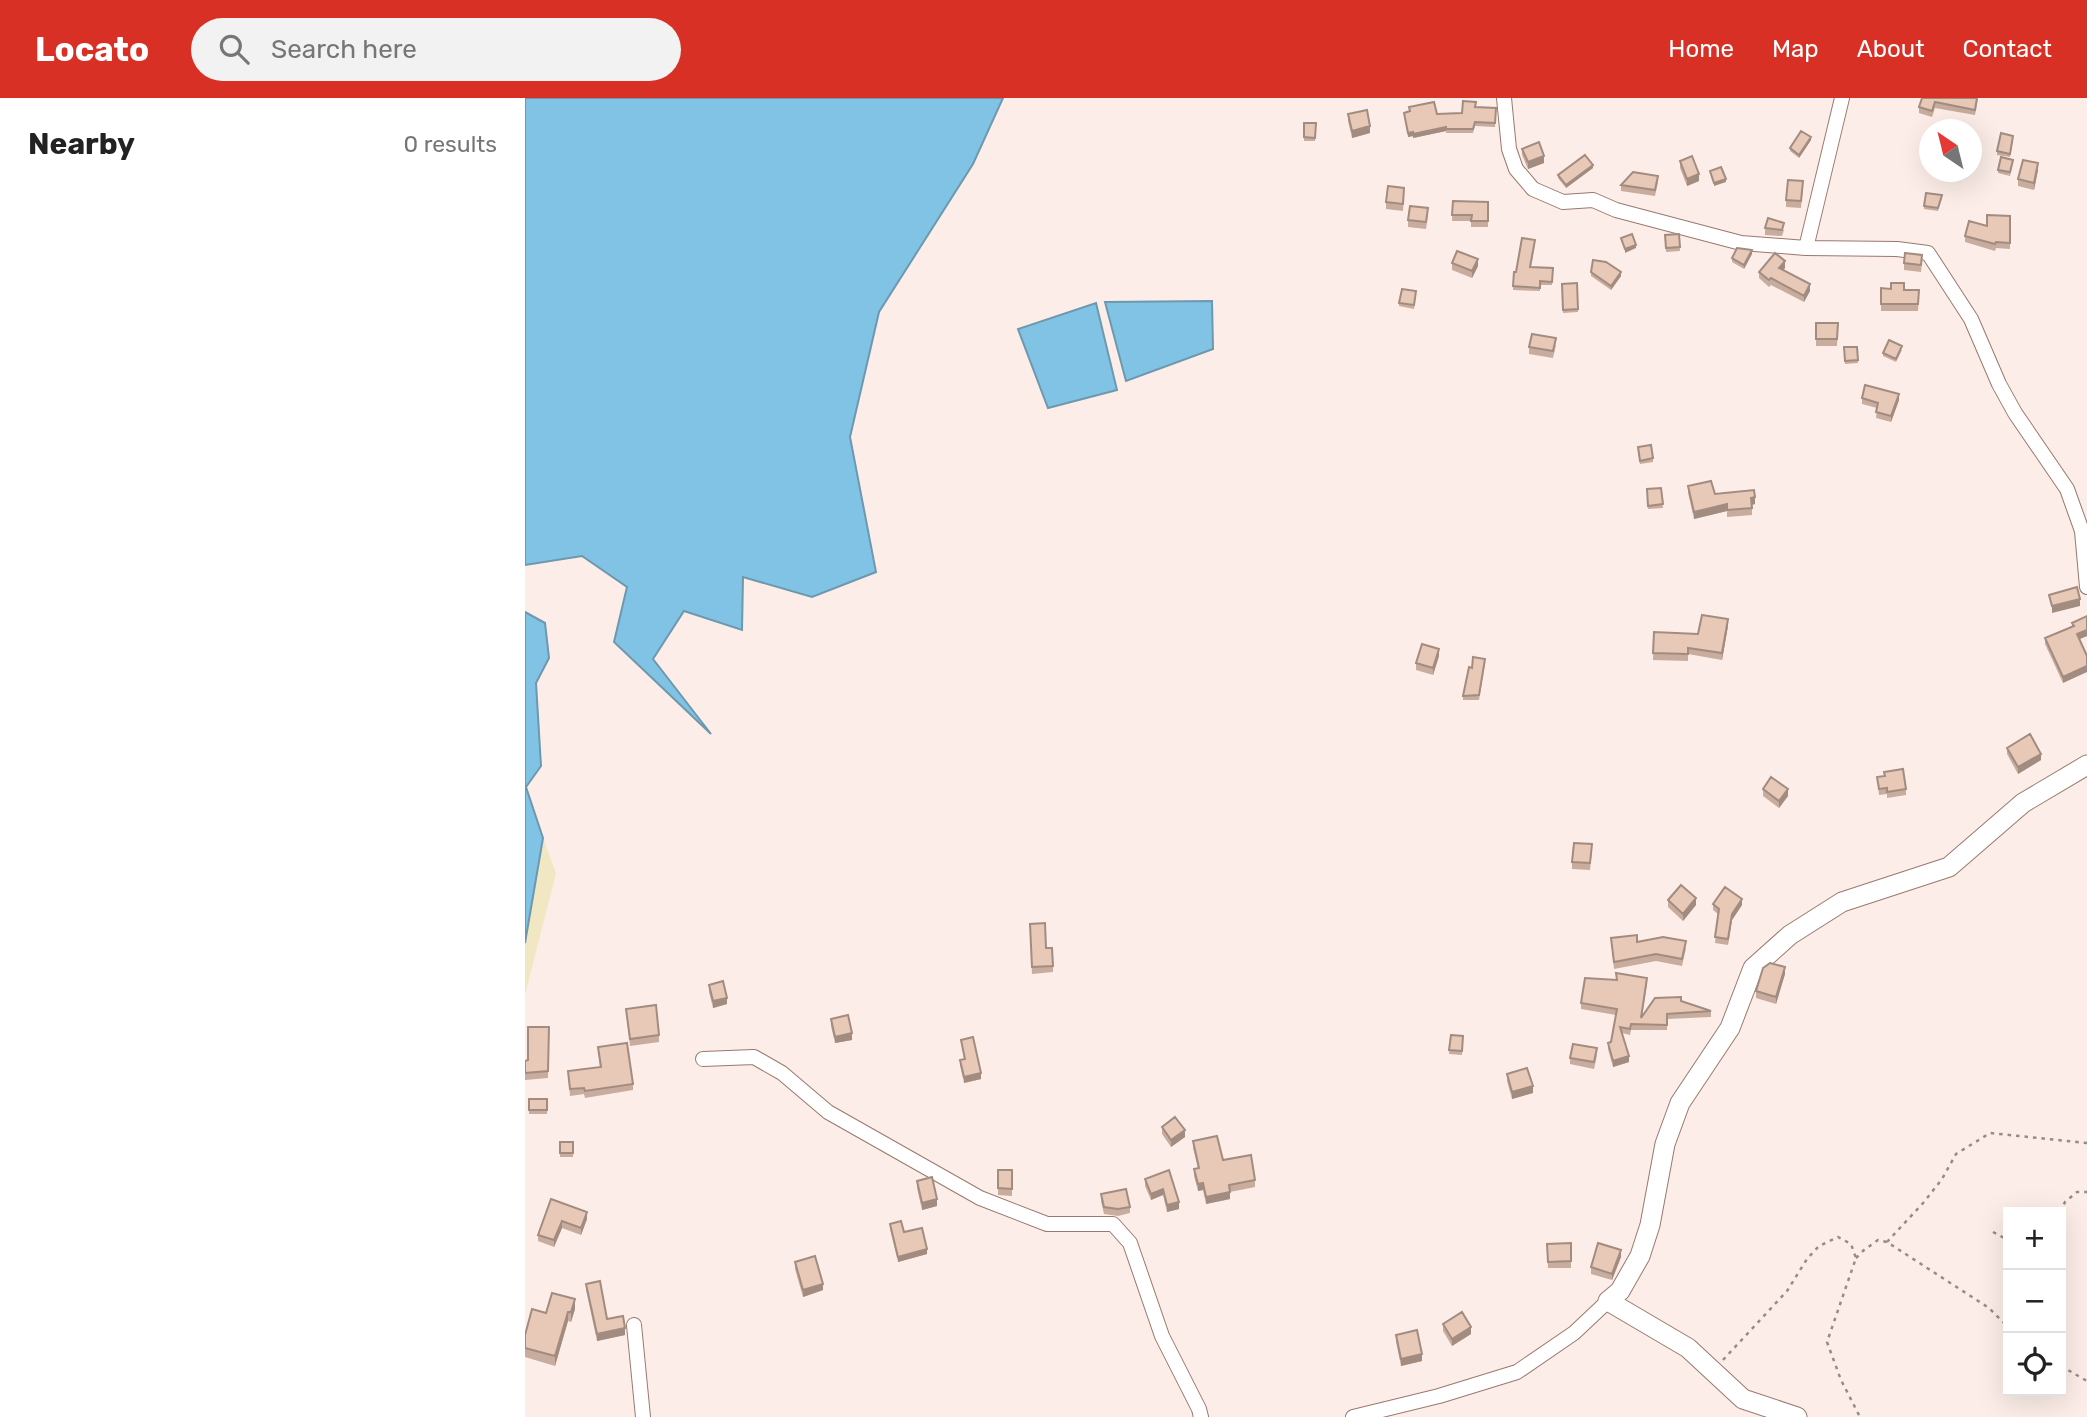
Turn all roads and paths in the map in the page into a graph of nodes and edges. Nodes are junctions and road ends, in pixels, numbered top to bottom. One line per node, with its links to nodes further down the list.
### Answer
1 (1504, 98): 3 (street)
2 (1842, 98): 3 (street)
3 (1806, 248): 4 (street)
4 (2087, 587)
5 (2087, 765): 14 (street)
6 (703, 1059): 21 (street)
7 (2087, 1143): 12 (path)
8 (2087, 1192): 9 (path)
9 (2062, 1207)
10 (1993, 1232): 11 (path)
11 (2003, 1237)
12 (1887, 1242): 13 (path); 15 (path)
13 (1856, 1258): 18 (path); 24 (path)
14 (1608, 1301): 18 (street); 22 (street)
15 (2003, 1321)
16 (634, 1325): 20 (street)
17 (2066, 1369): 19 (path)
18 (1713, 1371): 23 (street)
19 (2087, 1381)
20 (643, 1417)
21 (1201, 1417)
22 (1353, 1417)
23 (1797, 1417)
24 (1860, 1417)

